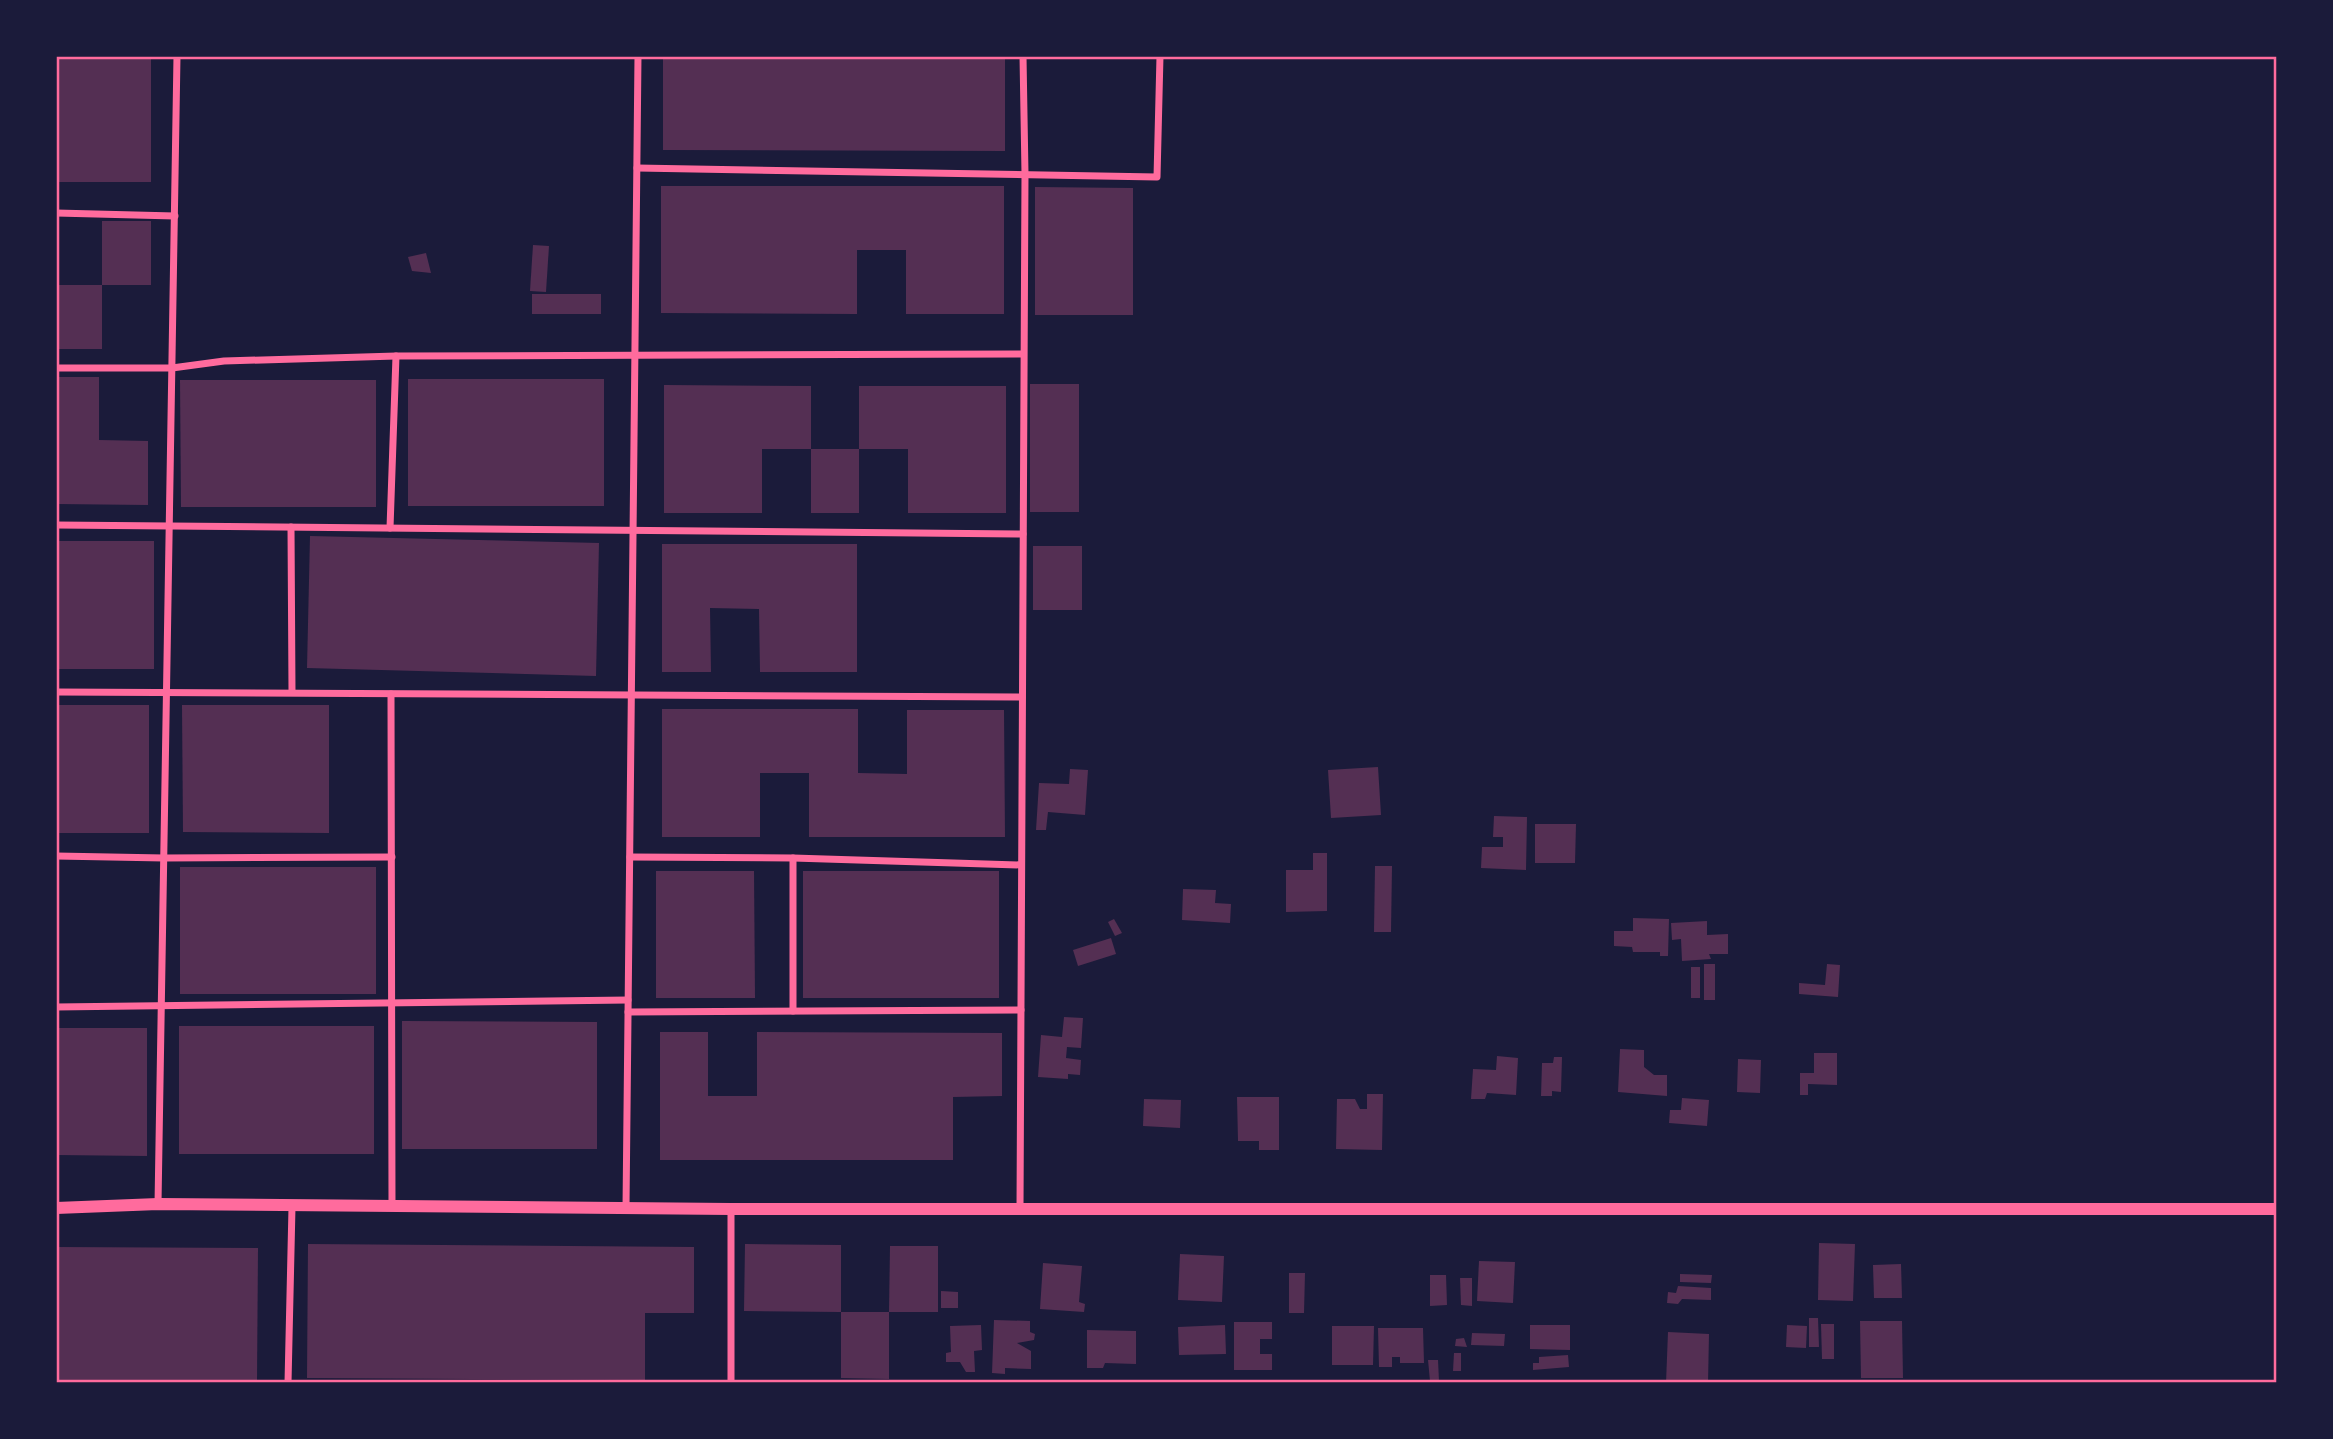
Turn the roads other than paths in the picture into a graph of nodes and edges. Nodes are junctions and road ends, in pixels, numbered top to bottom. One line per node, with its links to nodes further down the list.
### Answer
1 (177, 56): 8 (street)
2 (638, 56): 5 (street)
3 (1023, 56): 6 (street)
4 (1160, 56): 6 (street)
5 (637, 168): 6 (street); 10 (street)
6 (1025, 174): 9 (street)
7 (56, 213): 8 (street)
8 (174, 216): 13 (street)
9 (1023, 354): 10 (street); 19 (street)
10 (635, 355): 11 (street); 18 (street)
11 (396, 356): 13 (street); 17 (street)
12 (56, 368): 13 (street)
13 (172, 368): 15 (street)
14 (56, 525): 15 (street)
15 (169, 526): 16 (street); 22 (street)
16 (291, 527): 17 (street); 21 (street)
17 (390, 528): 18 (street)
18 (633, 531): 19 (street); 24 (street)
19 (1023, 534): 25 (street)
20 (56, 692): 22 (street)
21 (292, 692): 22 (street); 23 (street)
22 (167, 693): 29 (street)
23 (391, 694): 24 (street); 27 (street)
24 (632, 695): 25 (street); 28 (street)
25 (1022, 697): 31 (street)
26 (56, 856): 29 (street)
27 (392, 857): 29 (street); 33 (street)
28 (630, 857): 30 (street); 32 (street)
29 (164, 858): 34 (street)
30 (793, 858): 31 (street); 37 (street)
31 (1021, 864): 36 (street)
32 (628, 1000): 33 (street); 38 (street)
33 (392, 1003): 34 (street); 41 (street)
34 (162, 1006): 35 (street); 39 (street)
35 (56, 1007)
36 (1021, 1010): 37 (street); 45 (street)
37 (793, 1011): 38 (street)
38 (628, 1012): 43 (street)
39 (159, 1204): 40 (street); 42 (street)
40 (292, 1206): 41 (street); 47 (street)
41 (393, 1207): 43 (street)
42 (56, 1208)
43 (626, 1208): 44 (street)
44 (731, 1209): 45 (street); 48 (street)
45 (1020, 1209): 46 (street)
46 (2277, 1209)
47 (288, 1383)
48 (731, 1383)

